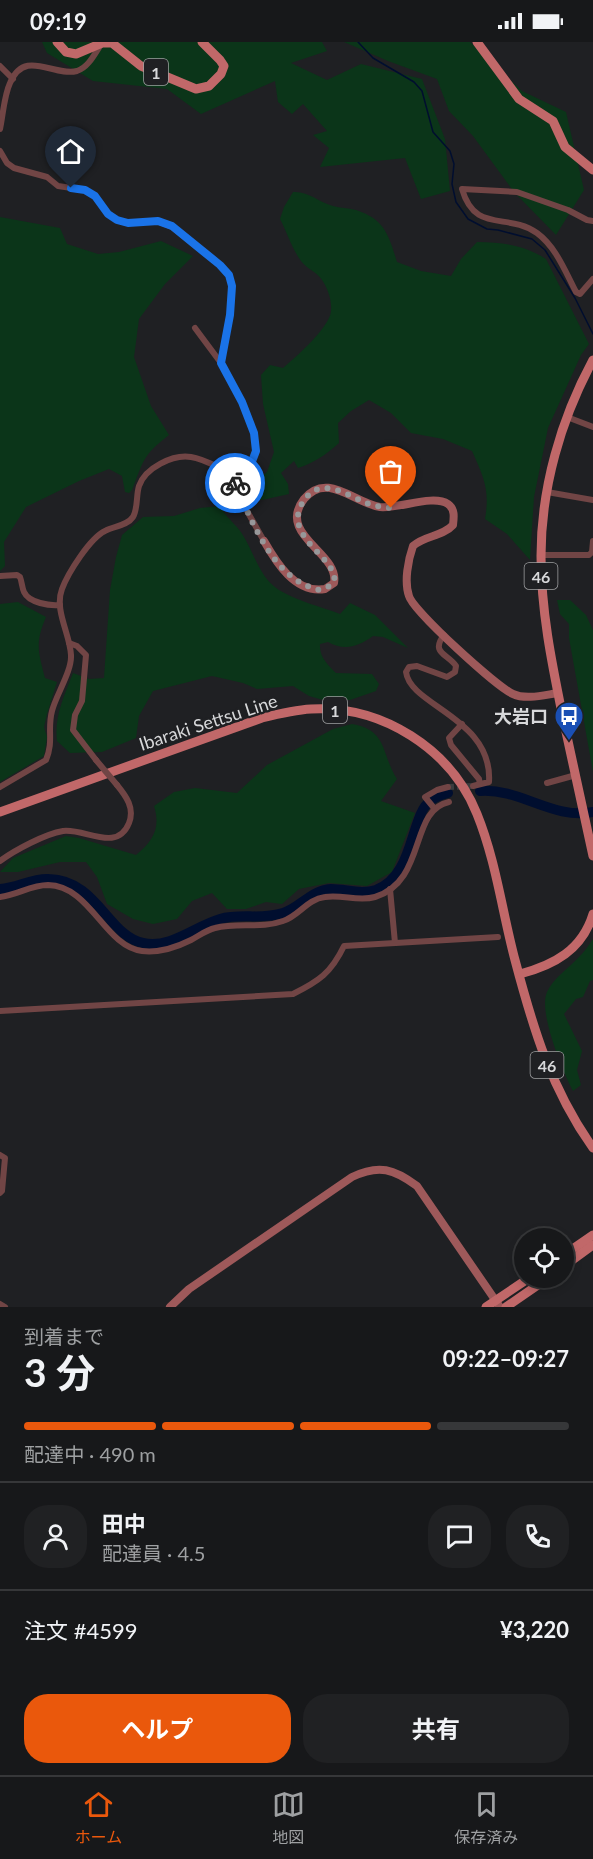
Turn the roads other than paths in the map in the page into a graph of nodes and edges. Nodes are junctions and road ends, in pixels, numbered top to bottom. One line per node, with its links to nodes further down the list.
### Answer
1 (57, 42): 4 (main road)
2 (202, 42): 4 (main road, 1)
3 (477, 42): 9 (main road)
4 (102, 43): 6 (street)
5 (0, 66): 6 (street)
6 (13, 78): 7 (street)
7 (0, 129)
8 (0, 151): 14 (street)
9 (593, 171)
10 (593, 221): 11 (street)
11 (593, 279)
12 (195, 328): 14 (street)
13 (593, 360): 15 (main road, 46)
14 (221, 363): 17 (street)
15 (567, 417): 16 (street); 18 (main road, 46)
16 (593, 427)
17 (233, 478): 20 (street); 24 (street)
18 (547, 492): 19 (street); 22 (main road, 46)
19 (593, 500)
20 (264, 541): 25 (street)
21 (593, 541): 22 (street)
22 (541, 555): 27 (main road, 46)
23 (0, 576): 24 (street)
24 (60, 605): 26 (street)
25 (444, 635): 27 (street); 28 (street)
26 (69, 643): 31 (street); 37 (street, bridge)
27 (558, 693): 29 (main road, 46)
28 (462, 724): 28 (street)
29 (576, 775): 30 (street); 36 (main road, 46)
30 (547, 783)
31 (0, 787)
32 (448, 787): 34 (street)
33 (449, 802): 34 (street)
34 (433, 807): 38 (street)
35 (0, 812): 43 (main road, Ibaraki Settsu Line / 1)
36 (593, 856)
37 (0, 861)
38 (390, 889): 39 (street); 42 (street)
39 (0, 897)
40 (593, 914): 43 (main road)
41 (498, 937): 42 (street)
42 (395, 943): 44 (street)
43 (520, 974): 45 (main road, 46)
44 (0, 1011)
45 (593, 1148)
46 (0, 1155): 47 (street)
47 (0, 1193)
48 (593, 1235): 50 (main road)
49 (593, 1245): 51 (main road)
50 (574, 1248)
51 (574, 1259)
52 (517, 1288): 55 (main road)
53 (534, 1288): 59 (main road)
54 (0, 1304): 56 (street)
55 (498, 1304): 57 (street); 58 (main road)
56 (5, 1307)
57 (170, 1307)
58 (486, 1307)
59 (506, 1307)

